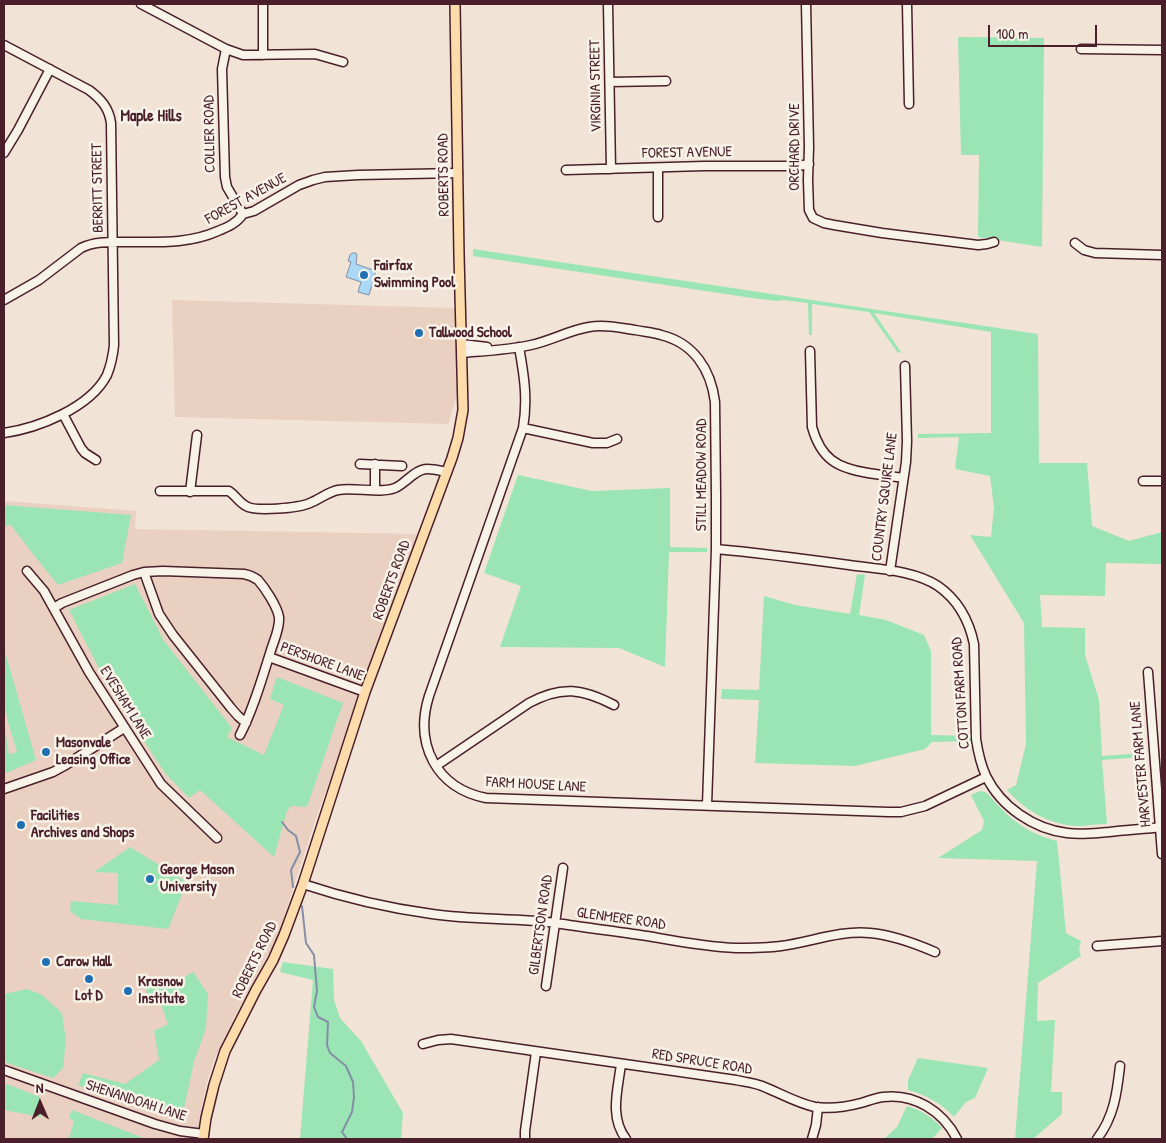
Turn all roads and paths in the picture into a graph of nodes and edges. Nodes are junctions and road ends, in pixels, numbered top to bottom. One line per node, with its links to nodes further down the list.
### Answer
1 (141, 4): 8 (street)
2 (263, 4): 11 (street)
3 (455, 4): 22 (main road, ROBERTS ROAD)
4 (608, 4): 15 (street, VIRGINIA STREET)
5 (806, 4): 18 (street, ORCHARD DRIVE)
6 (907, 4): 16 (street)
7 (4, 45): 13 (street, BERRITT STREET)
8 (226, 49): 11 (street); 23 (street, COLLIER ROAD)
9 (1081, 49): 10 (street)
10 (1162, 50)
11 (263, 55): 12 (street)
12 (343, 62)
13 (50, 69): 17 (street); 25 (street, BERRITT STREET)
14 (666, 81): 15 (street)
15 (610, 82): 20 (street, VIRGINIA STREET)
16 (909, 104)
17 (4, 153)
18 (808, 164): 19 (street, FOREST AVENUE); 26 (street, ORCHARD DRIVE)
19 (658, 168): 20 (street, FOREST AVENUE); 24 (street)
20 (611, 169): 21 (street, FOREST AVENUE)
21 (566, 170)
22 (458, 173): 23 (street, FOREST AVENUE); 31 (main road, ROBERTS ROAD)
23 (243, 214): 25 (street, FOREST AVENUE)
24 (658, 216)
25 (113, 242): 29 (street, FOREST AVENUE); 34 (street, BERRITT STREET)
26 (994, 242)
27 (1075, 244): 28 (street)
28 (1162, 255)
29 (4, 300)
30 (519, 347): 31 (street, STILL MEADOW ROAD); 35 (street, FARM HOUSE LANE); 50 (street, STILL MEADOW ROAD)
31 (462, 349): 43 (main road, ROBERTS ROAD)
32 (810, 351): 44 (street)
33 (905, 366): 44 (street, COUNTRY SQUIRE LANE)
34 (63, 414): 36 (street, BERRITT STREET); 39 (street)
35 (523, 428): 38 (street); 62 (street, FARM HOUSE LANE)
36 (4, 433)
37 (197, 435): 49 (street)
38 (617, 439)
39 (96, 460)
40 (360, 464): 41 (street)
41 (375, 464): 42 (street); 47 (street)
42 (402, 466)
43 (446, 472): 47 (street); 57 (main road, ROBERTS ROAD)
44 (903, 478): 52 (street, COUNTRY SQUIRE LANE)
45 (1143, 481): 46 (street)
46 (1162, 481)
47 (375, 490): 49 (street)
48 (160, 492): 49 (street)
49 (190, 492)
50 (716, 549): 52 (street, COTTON FARM ROAD); 65 (street, STILL MEADOW ROAD)
51 (27, 571): 54 (street, EVESHAM LANE)
52 (890, 571): 63 (street, COTTON FARM ROAD)
53 (144, 572): 54 (street); 55 (street); 59 (street)
54 (54, 608): 60 (street, EVESHAM LANE)
55 (269, 657): 57 (street, PERSHORE LANE); 59 (street)
56 (1148, 672): 66 (street, HARVESTER FARM LANE)
57 (365, 692): 70 (main road, ROBERTS ROAD)
58 (614, 705): 62 (street)
59 (246, 723): 61 (street)
60 (124, 728): 64 (street); 67 (street, EVESHAM LANE)
61 (240, 734)
62 (436, 766): 65 (street, FARM HOUSE LANE)
63 (986, 777): 65 (street, FARM HOUSE LANE); 66 (street, COTTON FARM ROAD)
64 (4, 789)
65 (707, 805)
66 (1161, 827): 68 (street, HARVESTER FARM LANE)
67 (217, 838)
68 (1162, 854)
69 (563, 868): 71 (street, GILBERTSON ROAD)
70 (303, 884): 71 (street, GLENMERE ROAD); 82 (main road, ROBERTS ROAD)
71 (556, 923): 74 (street, GLENMERE ROAD); 75 (street, GILBERTSON ROAD)
72 (1162, 941): 73 (street)
73 (1097, 946)
74 (935, 952)
75 (546, 986)
76 (423, 1044): 77 (street, RED SPRUCE ROAD)
77 (536, 1052): 78 (street, RED SPRUCE ROAD); 83 (street)
78 (621, 1064): 81 (street, RED SPRUCE ROAD); 84 (street)
79 (1120, 1066): 87 (street)
80 (4, 1070): 82 (street, SHENANDOAH LANE)
81 (818, 1107): 85 (street); 86 (street, RED SPRUCE ROAD)
82 (204, 1137)
83 (525, 1139)
84 (626, 1139)
85 (812, 1139)
86 (957, 1139)
87 (1097, 1139)

